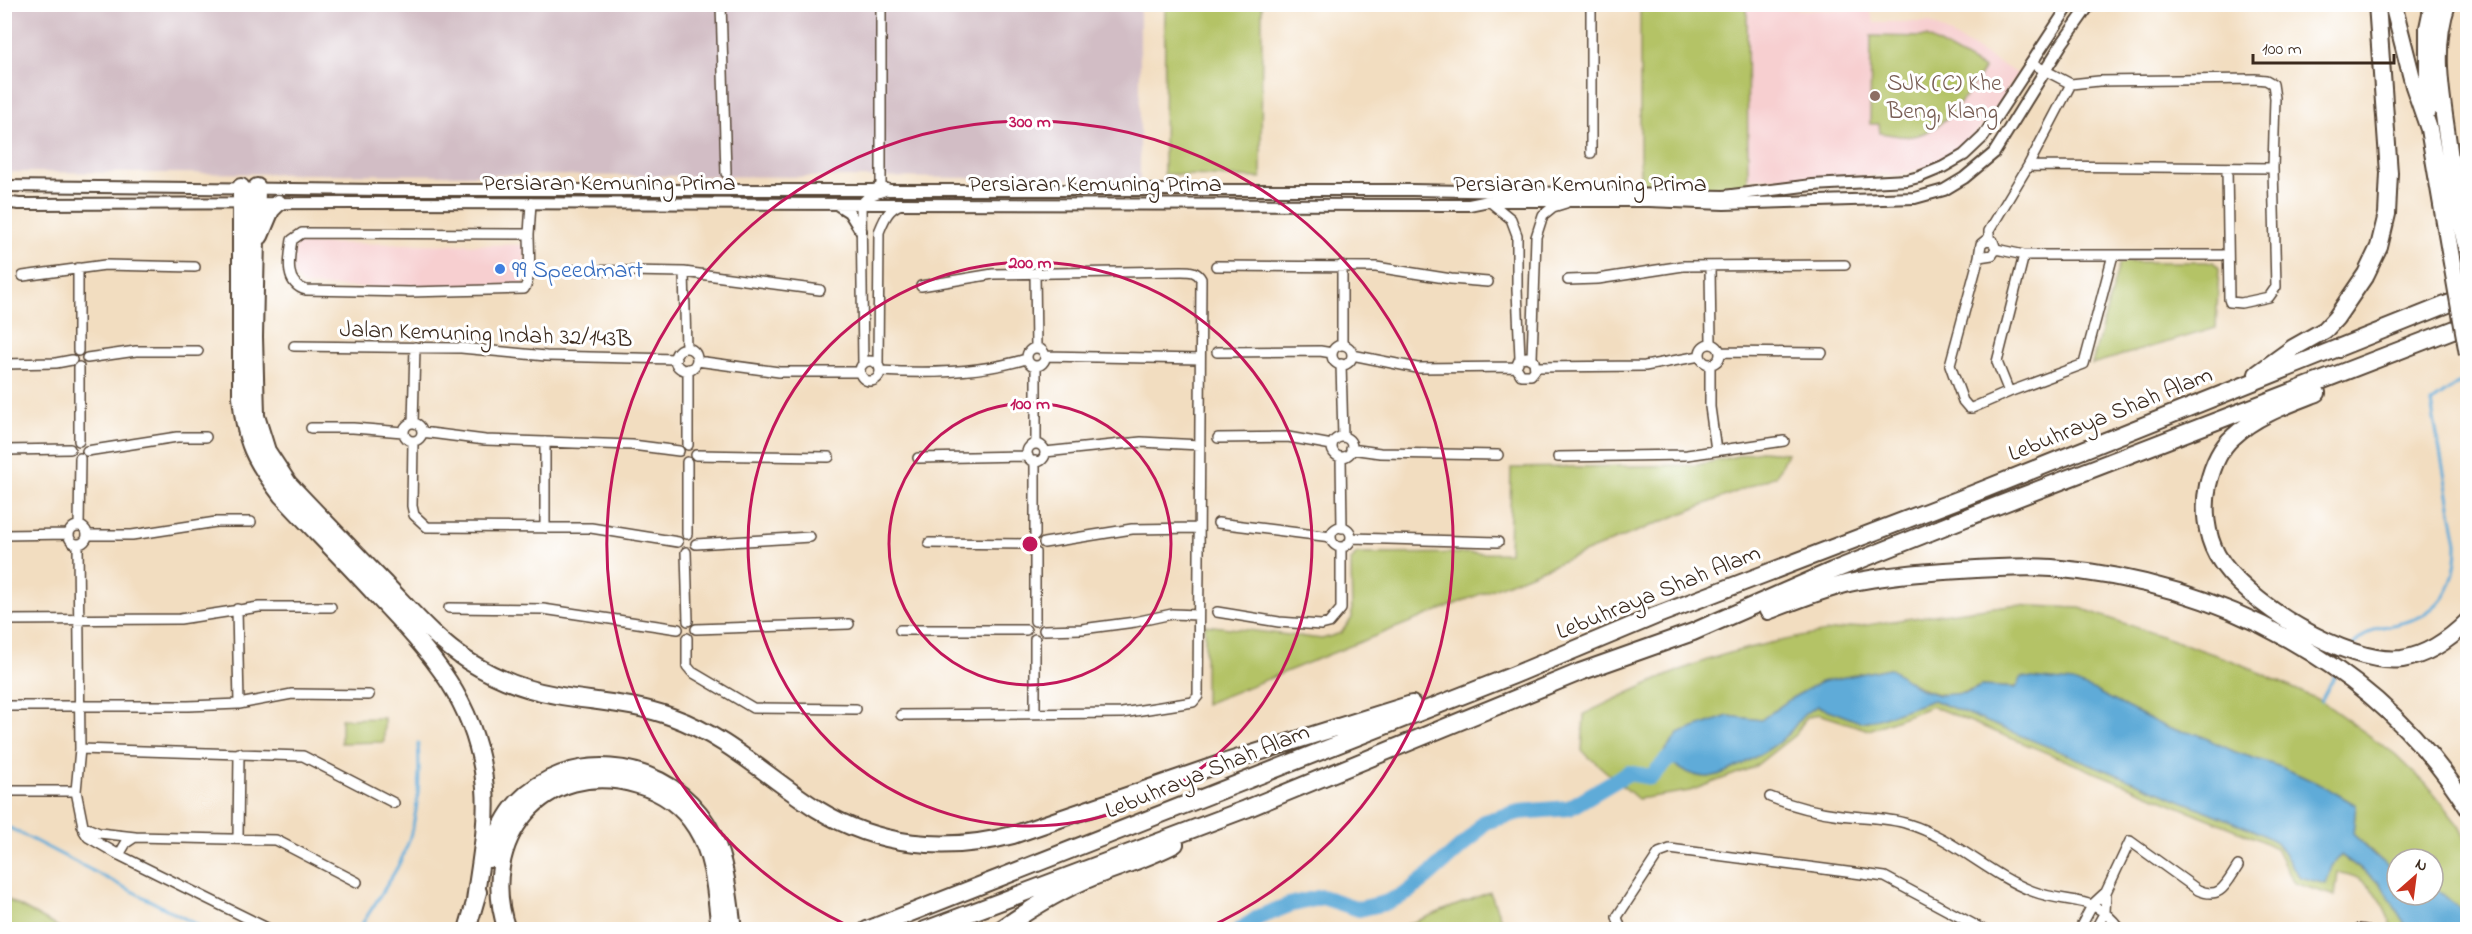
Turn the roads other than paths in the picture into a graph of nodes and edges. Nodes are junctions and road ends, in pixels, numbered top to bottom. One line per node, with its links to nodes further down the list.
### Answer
1 (721, 4): 18 (street)
2 (881, 4): 21 (street)
3 (1591, 4): 14 (street)
4 (2070, 4): 10 (street, Persiaran Kemuning Prima)
5 (2090, 4): 11 (street, Persiaran Kemuning Prima)
6 (2377, 4): 94 (highway)
7 (2393, 4): 13 (highway)
8 (2433, 4): 13 (highway)
9 (2447, 4): 38 (highway)
10 (2031, 63): 11 (street); 20 (street, Persiaran Kemuning Prima)
11 (2046, 70): 12 (street); 25 (street, Persiaran Kemuning Prima)
12 (2072, 84): 15 (street); 17 (street)
13 (2429, 129): 74 (highway, bridge)
14 (1591, 153)
15 (2028, 166): 16 (street); 35 (street)
16 (2227, 168): 17 (street); 42 (street)
17 (2273, 168): 42 (street)
18 (726, 173)
19 (4, 186): 22 (street, Persiaran Kemuning Prima)
20 (1796, 187): 21 (street, Persiaran Kemuning Prima); 25 (street)
21 (885, 188): 22 (street, Persiaran Kemuning Prima); 30 (street)
22 (249, 195): 26 (street, Persiaran Kemuning Prima); 27 (street, Persiaran Kemuning Prima); 36 (highway); 193 (highway)
23 (1489, 201): 24 (street, Persiaran Kemuning Prima); 31 (street, Persiaran Kemuning Prima); 45 (street)
24 (1576, 201): 25 (street, Persiaran Kemuning Prima); 46 (street)
25 (1797, 201)
26 (4, 202)
27 (278, 203): 28 (street, Persiaran Kemuning Prima); 36 (highway)
28 (531, 203): 29 (street, Persiaran Kemuning Prima); 34 (street)
29 (827, 204): 30 (street, Persiaran Kemuning Prima); 33 (street)
30 (861, 204): 31 (street, Persiaran Kemuning Prima); 33 (street)
31 (917, 204): 92 (street)
32 (2468, 230): 38 (highway)
33 (861, 231): 91 (street)
34 (529, 234): 34 (street)
35 (1989, 240): 37 (street); 43 (street)
36 (256, 244): 169 (highway)
37 (1996, 249): 40 (street); 43 (street)
38 (2467, 250): 39 (highway)
39 (2468, 254)
40 (2024, 255): 41 (street); 95 (street)
41 (2113, 255): 42 (street); 95 (street)
42 (2227, 255)
43 (1979, 257): 95 (street)
44 (1342, 265): 48 (street); 57 (street); 63 (street)
45 (1518, 265): 46 (street); 83 (street)
46 (1535, 265): 84 (street)
47 (1845, 265): 49 (street)
48 (1216, 266)
49 (1710, 266): 56 (street); 62 (street)
50 (195, 267): 51 (street)
51 (78, 268): 55 (street); 68 (street)
52 (572, 270): 53 (street)
53 (684, 272): 59 (street); 66 (street)
54 (1035, 273): 58 (street); 67 (street); 81 (street)
55 (23, 276)
56 (1568, 280)
57 (1488, 282)
58 (921, 286)
59 (820, 290)
60 (2468, 296): 94 (highway, Lebuhraya Shah Alam)
61 (2468, 324): 90 (highway, Lebuhraya Shah Alam)
62 (1711, 344): 71 (street); 77 (street)
63 (1342, 345): 72 (street); 76 (street)
64 (294, 346): 65 (street, Jalan Kemuning Indah 32/143B)
65 (415, 347): 79 (street, Jalan Kemuning Indah 32/143B); 96 (street)
66 (686, 348): 79 (street); 82 (street)
67 (1036, 348): 75 (street); 80 (street)
68 (78, 351): 78 (street); 86 (street)
69 (198, 351): 78 (street)
70 (1217, 352): 72 (street)
71 (1720, 352): 73 (street); 88 (street)
72 (1332, 353): 87 (street)
73 (1822, 353)
74 (2468, 354)
75 (1045, 356): 81 (street); 89 (street)
76 (1352, 356): 83 (street); 87 (street)
77 (1700, 356): 84 (street); 88 (street)
78 (87, 358): 86 (street)
79 (676, 359): 93 (street)
80 (1026, 359): 89 (street); 92 (street)
81 (1200, 359): 109 (street)
82 (697, 361): 91 (street); 93 (street)
83 (1518, 363): 84 (street); 84 (street)
84 (1534, 363)
85 (4, 364): 86 (street)
86 (75, 364): 103 (street)
87 (1341, 364): 101 (street)
88 (1710, 365): 114 (street)
89 (1036, 366): 108 (street)
90 (2355, 366): 159 (highway); 166 (highway, Lebuhraya Shah Alam)
91 (861, 368): 92 (street); 92 (street)
92 (879, 368)
93 (688, 369): 107 (street)
94 (2236, 388): 169 (highway, Lebuhraya Shah Alam)
95 (2009, 392)
96 (413, 423): 98 (street); 99 (street)
97 (311, 428): 98 (street)
98 (404, 432): 104 (street)
99 (422, 432): 104 (street); 106 (street)
100 (206, 437): 117 (street)
101 (1343, 437): 110 (street); 112 (street)
102 (1218, 438): 110 (street)
103 (79, 441): 111 (street); 117 (street)
104 (413, 441): 129 (street)
105 (1784, 441): 114 (street)
106 (545, 442): 115 (street); 129 (street)
107 (688, 444): 115 (street); 118 (street)
108 (1036, 444): 116 (street); 124 (street)
109 (1200, 445): 116 (street); 130 (street)
110 (1332, 445): 121 (street)
111 (70, 449): 113 (street); 117 (street)
112 (1351, 449): 119 (street); 121 (street)
113 (4, 450)
114 (1716, 450): 122 (street)
115 (679, 451): 125 (street)
116 (1045, 452): 124 (street)
117 (83, 454): 128 (street)
118 (696, 454): 120 (street); 125 (street)
119 (1498, 454)
120 (829, 457)
121 (1341, 457): 131 (street)
122 (1558, 457)
123 (918, 458): 124 (street)
124 (1031, 458): 136 (street)
125 (687, 462): 133 (street)
126 (251, 522): 135 (street)
127 (1218, 523): 138 (street)
128 (79, 526): 132 (street); 135 (street)
129 (544, 528): 140 (street)
130 (1199, 528): 143 (street); 154 (street)
131 (1342, 528): 138 (street); 139 (street)
132 (69, 534): 134 (street); 144 (street)
133 (687, 534): 140 (street); 145 (street)
134 (4, 535)
135 (88, 535): 144 (street)
136 (1035, 535): 143 (street); 146 (street)
137 (810, 537): 145 (street)
138 (1331, 537): 147 (street)
139 (1351, 538): 141 (street); 147 (street)
140 (678, 542): 148 (street)
141 (1498, 542)
142 (929, 543): 146 (street)
143 (1044, 543): 149 (street)
144 (78, 544): 156 (street)
145 (696, 544): 148 (street)
146 (1026, 544): 149 (street)
147 (1341, 547): 153 (street)
148 (686, 552): 157 (street)
149 (1035, 552): 158 (street)
150 (331, 607): 152 (street)
151 (449, 608): 161 (street)
152 (237, 609): 156 (street); 171 (street)
153 (1217, 612)
154 (1198, 615): 165 (street); 175 (street)
155 (4, 620): 156 (street)
156 (79, 620): 173 (street)
157 (688, 621): 161 (street); 162 (street)
158 (1035, 621): 164 (street); 165 (street)
159 (2468, 621)
160 (849, 624): 162 (street)
161 (678, 629): 167 (street)
162 (696, 629): 167 (street)
163 (900, 630): 164 (street)
164 (1026, 630): 168 (street)
165 (1044, 630): 168 (street)
166 (1693, 632): 183 (highway); 184 (highway, Lebuhraya Shah Alam)
167 (687, 638): 174 (street)
168 (1035, 639): 175 (street)
169 (1514, 675): 202 (highway, Lebuhraya Shah Alam)
170 (369, 695): 171 (street)
171 (239, 704): 173 (street)
172 (4, 706): 173 (street)
173 (78, 706): 177 (street)
174 (856, 709)
175 (1035, 712): 176 (street)
176 (901, 715)
177 (80, 749): 178 (street); 180 (street)
178 (239, 753): 182 (street); 187 (street)
179 (4, 791): 180 (street)
180 (76, 791): 185 (street)
181 (1770, 797): 194 (street)
182 (394, 802)
183 (2468, 808)
184 (1246, 809): 203 (highway, Lebuhraya Shah Alam); 204 (highway)
185 (82, 826): 186 (street); 188 (street)
186 (135, 837): 187 (street); 188 (street)
187 (238, 838): 190 (street)
188 (119, 855): 197 (street)
189 (2238, 867): 192 (street)
190 (357, 882)
191 (721, 884): 193 (highway); 199 (highway); 200 (highway); 201 (highway)
192 (2106, 892): 194 (street); 195 (street)
193 (475, 901): 198 (highway)
194 (2093, 904): 195 (street); 207 (street)
195 (2105, 912): 208 (street); 209 (street)
196 (2358, 929): 210 (street)
197 (271, 930)
198 (467, 930)
199 (507, 930)
200 (720, 930)
201 (733, 930)
202 (867, 930)
203 (925, 930)
204 (1000, 930)
205 (1621, 930): 206 (street)
206 (1984, 930)
207 (2079, 930)
208 (2095, 930)
209 (2121, 930)
210 (2366, 930)

